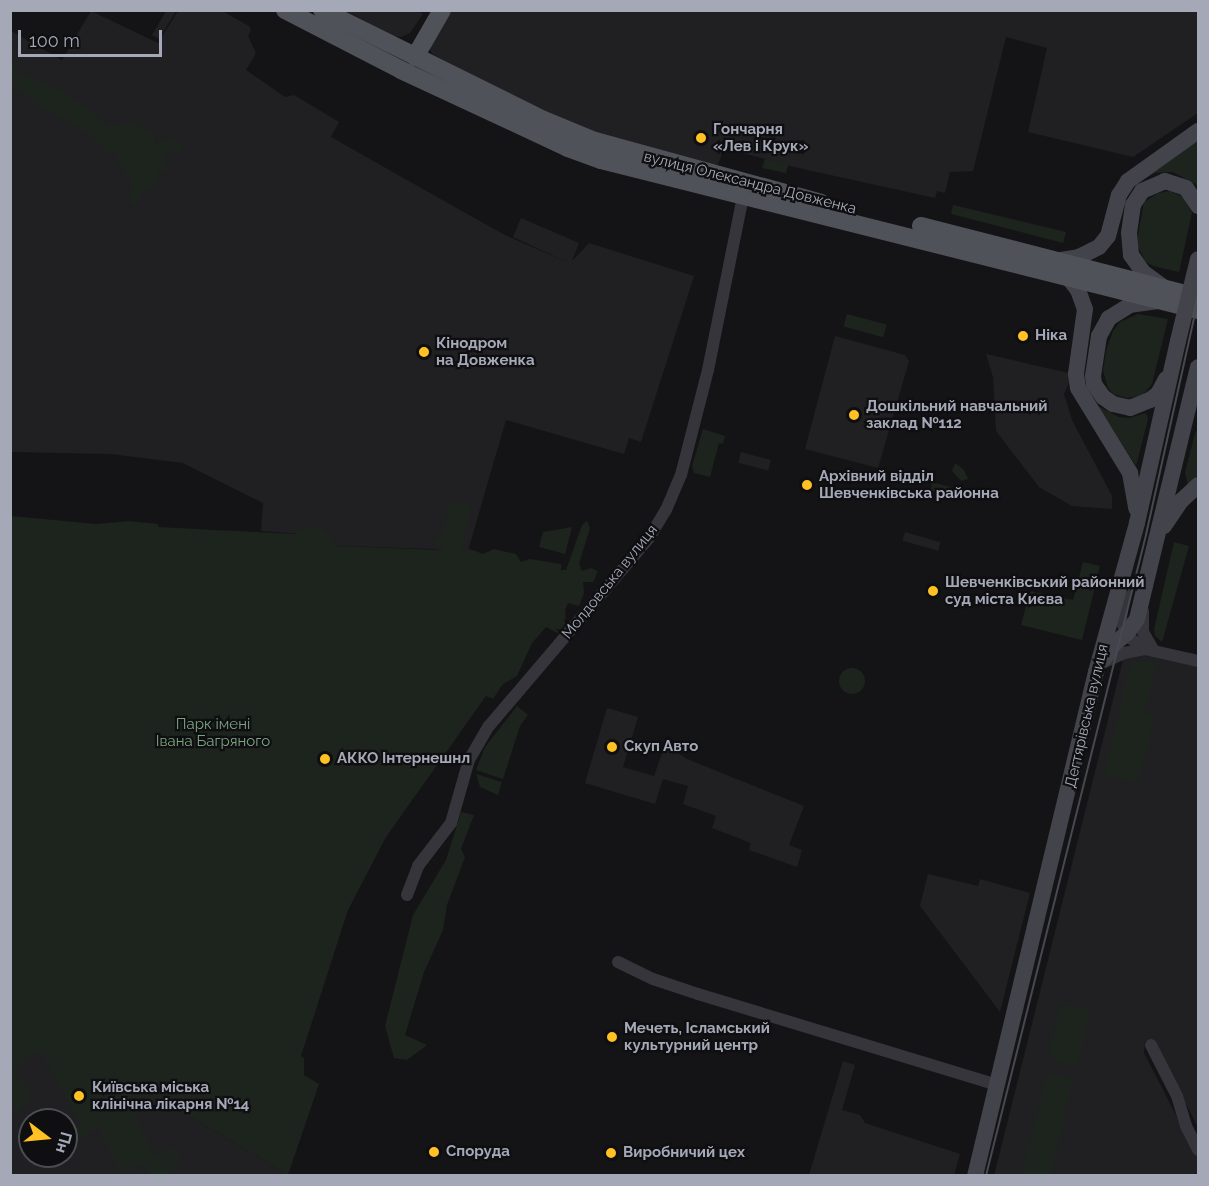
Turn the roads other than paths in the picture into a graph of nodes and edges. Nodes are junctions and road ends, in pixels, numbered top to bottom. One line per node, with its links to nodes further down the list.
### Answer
1 (285, 10): 6 (main road, вулиця Олександра Довженка)
2 (322, 10): 4 (main road, вулиця Олександра Довженка)
3 (442, 10): 4 (main road)
4 (415, 57): 9 (main road, вулиця Олександра Довженка)
5 (1198, 131): 9 (main road)
6 (742, 197): 9 (main road, вулиця Олександра Довженка); 25 (street, Молдовська вулиця)
7 (1198, 206): 10 (main road)
8 (1198, 258): 13 (main road, Дегтярівська вулиця, bridge)
9 (1064, 268): 10 (main road, вулиця Олександра Довженка); 17 (main road)
10 (1164, 295): 11 (main road, вулиця Олександра Довженка); 12 (main road, вулиця Олександра Довженка); 13 (main road)
11 (1198, 297)
12 (1198, 310)
13 (1173, 365): 17 (main road, Дегтярівська вулиця)
14 (1198, 368): 15 (main road); 18 (main road, Дегтярівська вулиця)
15 (1198, 402)
16 (1198, 485): 18 (main road)
17 (1137, 523): 19 (main road, Дегтярівська вулиця)
18 (1158, 534): 20 (main road, Дегтярівська вулиця)
19 (1132, 541): 21 (street); 24 (main road, Дегтярівська вулиця)
20 (1146, 588): 21 (main road, Дегтярівська вулиця); 22 (street)
21 (1127, 633): 22 (street); 24 (main road, Дегтярівська вулиця)
22 (1150, 650): 23 (street); 24 (street)
23 (1198, 661)
24 (1099, 668): 28 (main road, Дегтярівська вулиця)
25 (407, 895)
26 (618, 962): 28 (street)
27 (1150, 1045): 29 (street)
28 (998, 1085): 30 (main road, Дегтярівська вулиця)
29 (1198, 1150)
30 (975, 1176)

